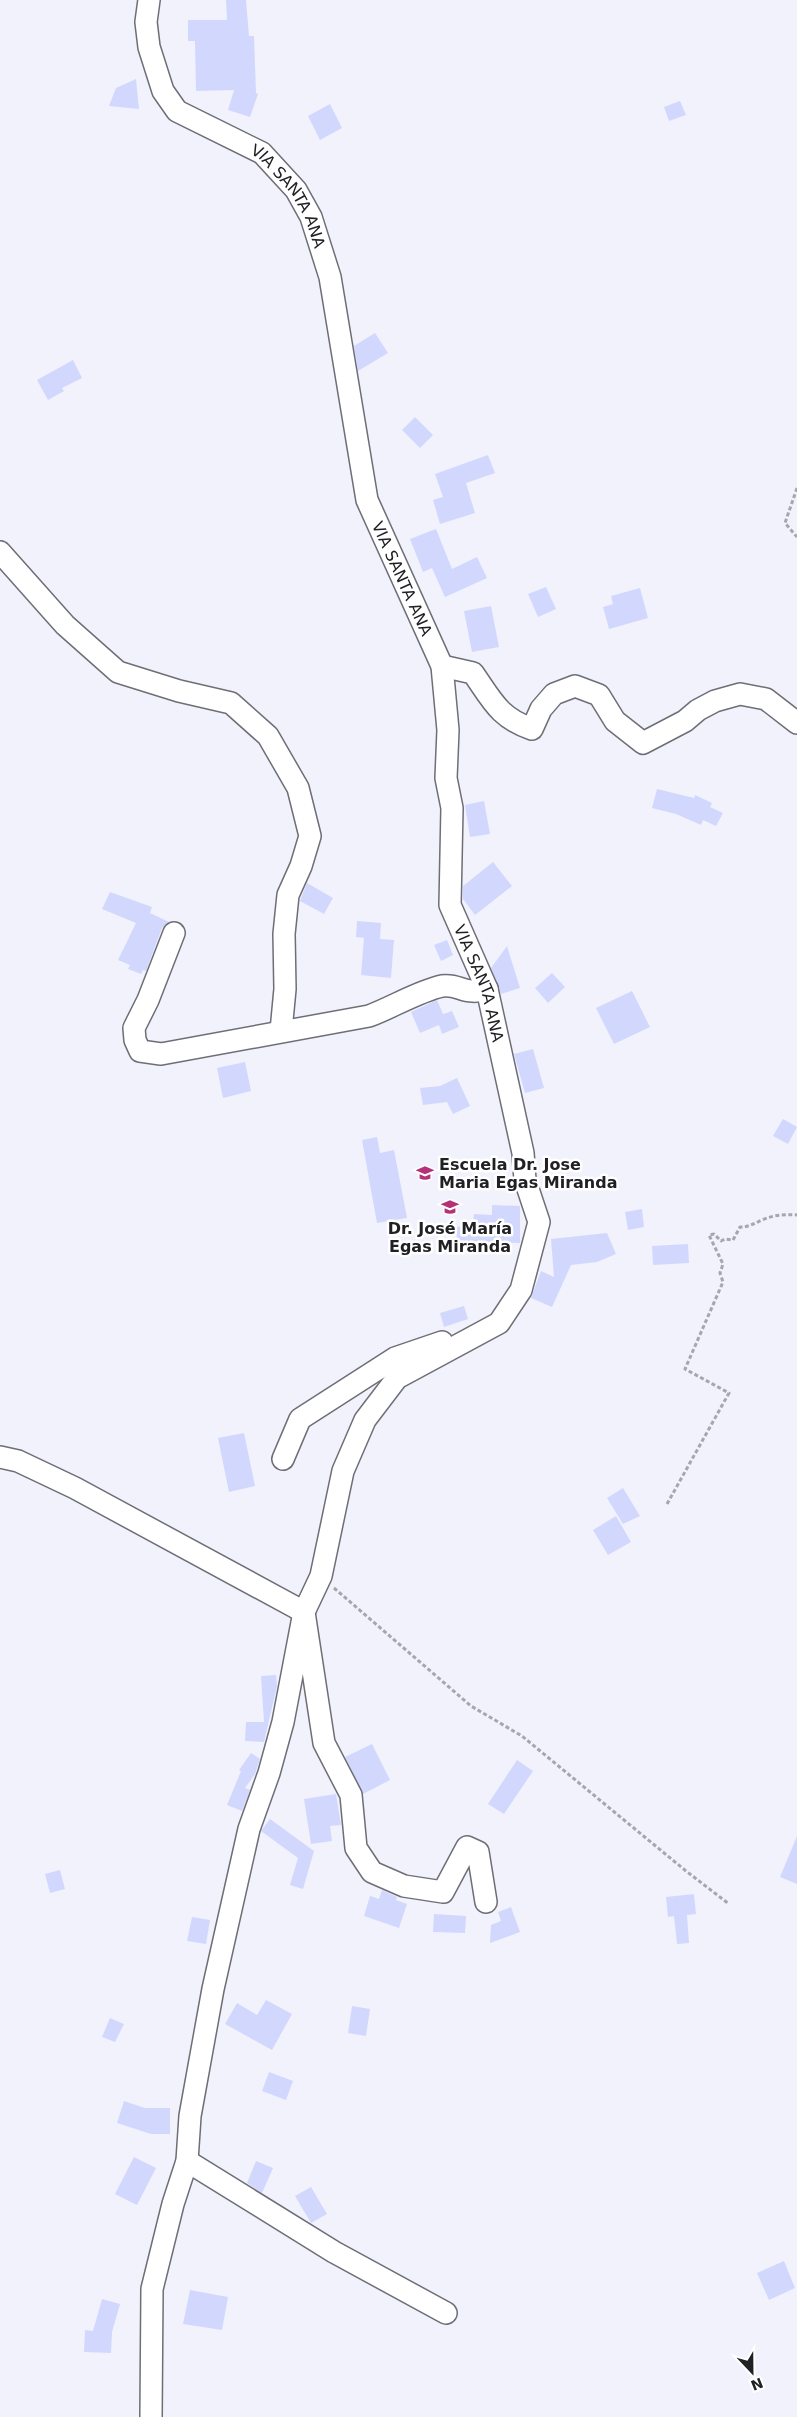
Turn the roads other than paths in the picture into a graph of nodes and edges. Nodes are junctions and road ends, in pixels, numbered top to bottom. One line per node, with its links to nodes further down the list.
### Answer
1 (149, 0): 3 (street, VIA SANTA ANA)
2 (0, 552): 7 (street)
3 (442, 666): 4 (street); 6 (street, VIA SANTA ANA)
4 (797, 724)
5 (174, 933): 7 (street)
6 (488, 990): 7 (street); 8 (street, VIA SANTA ANA)
7 (281, 1031)
8 (499, 1323): 10 (street); 11 (street)
9 (0, 1457): 11 (street)
10 (283, 1459)
11 (304, 1612): 12 (street); 13 (street)
12 (486, 1902)
13 (187, 2162): 14 (street); 15 (street)
14 (446, 2313)
15 (151, 2417)

